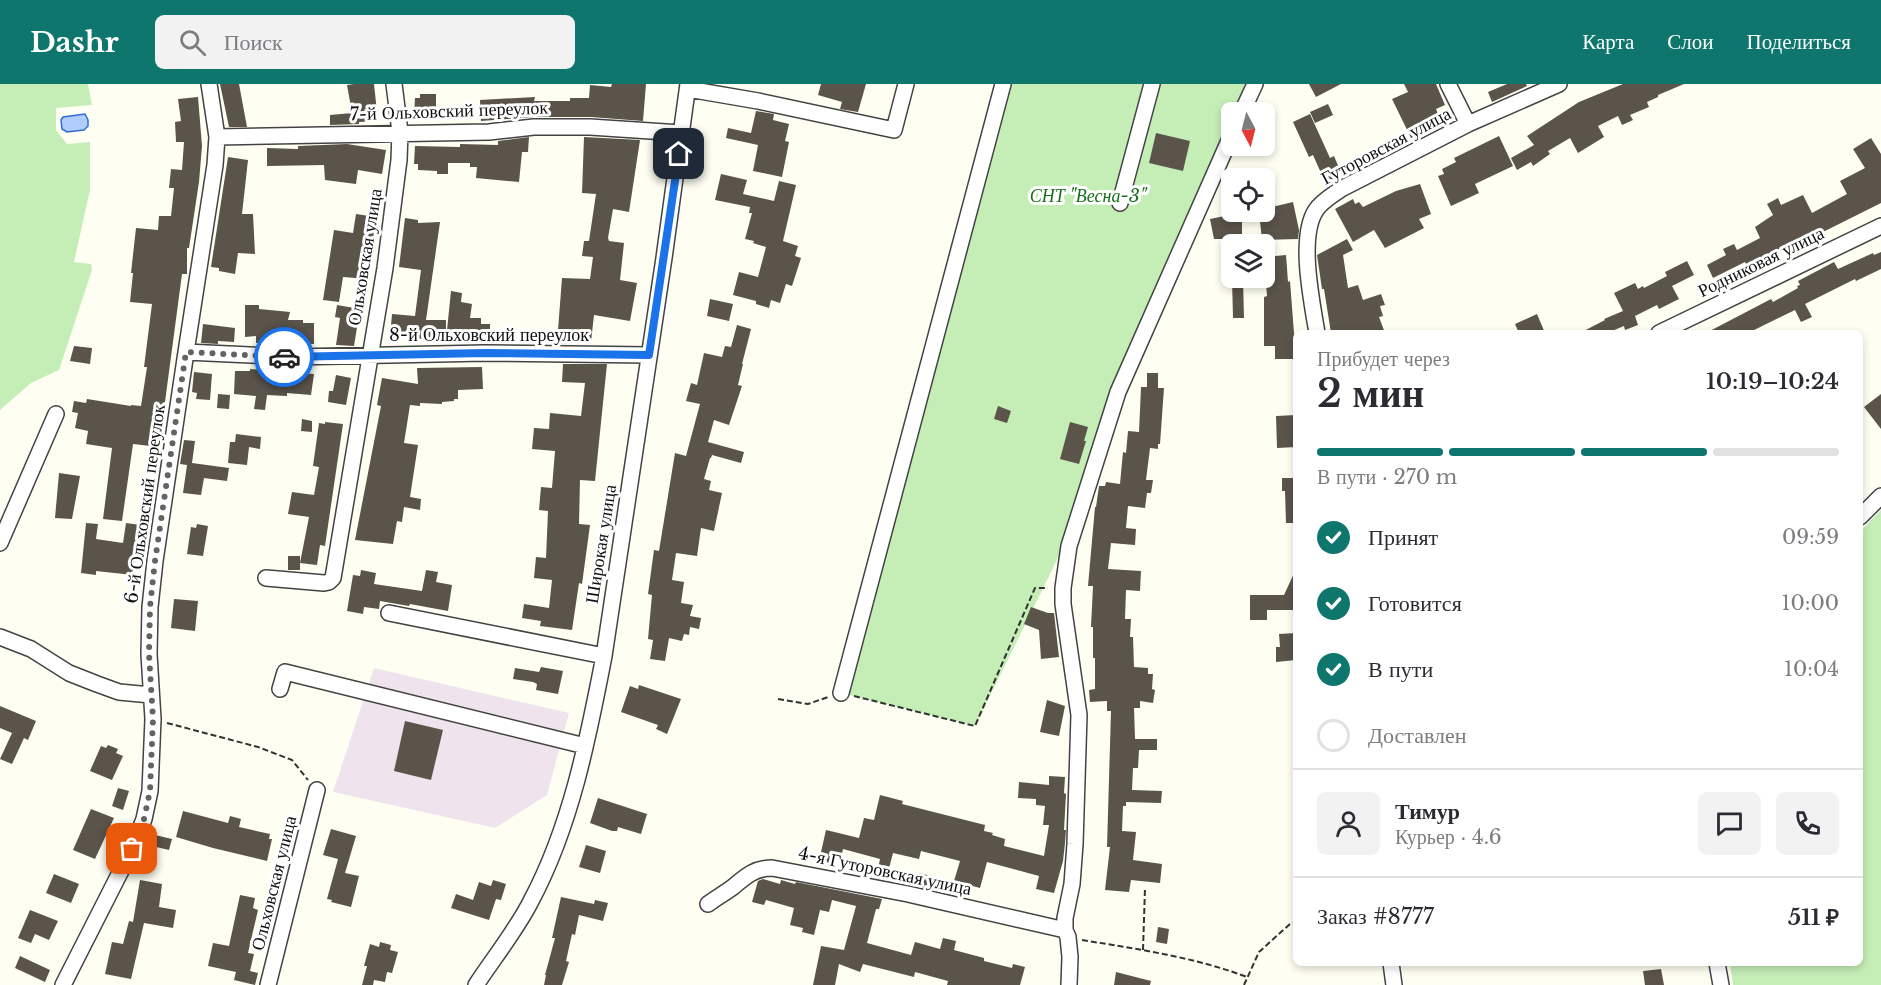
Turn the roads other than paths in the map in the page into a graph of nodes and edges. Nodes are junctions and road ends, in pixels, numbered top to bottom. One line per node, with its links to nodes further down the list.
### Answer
1 (209, 84): 14 (street, 6-й Ольховский переулок)
2 (394, 84): 12 (street, Ольховская улица)
3 (906, 84): 9 (street)
4 (1003, 84): 32 (street)
5 (1152, 84): 16 (street)
6 (1255, 84): 10 (street)
7 (1448, 84): 11 (street)
8 (1559, 84): 11 (street, Гуторовская улица)
9 (688, 87): 13 (street, Широкая улица)
10 (1247, 102)
11 (1468, 124): 18 (street, Гуторовская улица)
12 (400, 132): 13 (street, 7-й Ольховский переулок); 14 (street, 7-й Ольховский переулок); 22 (street, Ольховская улица)
13 (681, 134): 21 (street, Широкая улица)
14 (217, 137): 20 (street, 6-й Ольховский переулок)
15 (1222, 156): 37 (street)
16 (1120, 203)
17 (1881, 226): 19 (street, Родниковая улица)
18 (1317, 330)
19 (1665, 330)
20 (186, 352): 22 (street, 8-й Ольховский переулок); 33 (street, 6-й Ольховский переулок)
21 (649, 355): 22 (street, 8-й Ольховский переулок); 30 (street, Широкая улица)
22 (369, 356): 27 (street, Ольховская улица)
23 (56, 414): 26 (street)
24 (1881, 496): 25 (street)
25 (1863, 514)
26 (0, 543)
27 (266, 578)
28 (389, 613): 30 (street)
29 (0, 637): 33 (street)
30 (604, 656): 34 (street, Широкая улица)
31 (280, 689): 34 (street)
32 (841, 693)
33 (151, 695): 40 (street, 6-й Ольховский переулок)
34 (585, 746): 42 (street, Широкая улица)
35 (317, 790): 41 (street, Ольховская улица)
36 (708, 904): 37 (street, 4-я Гуторовская улица)
37 (1066, 933): 43 (street)
38 (1391, 966): 44 (street)
39 (1718, 966): 45 (street)
40 (63, 985)
41 (268, 985)
42 (476, 985)
43 (1069, 985)
44 (1394, 985)
45 (1721, 985)

